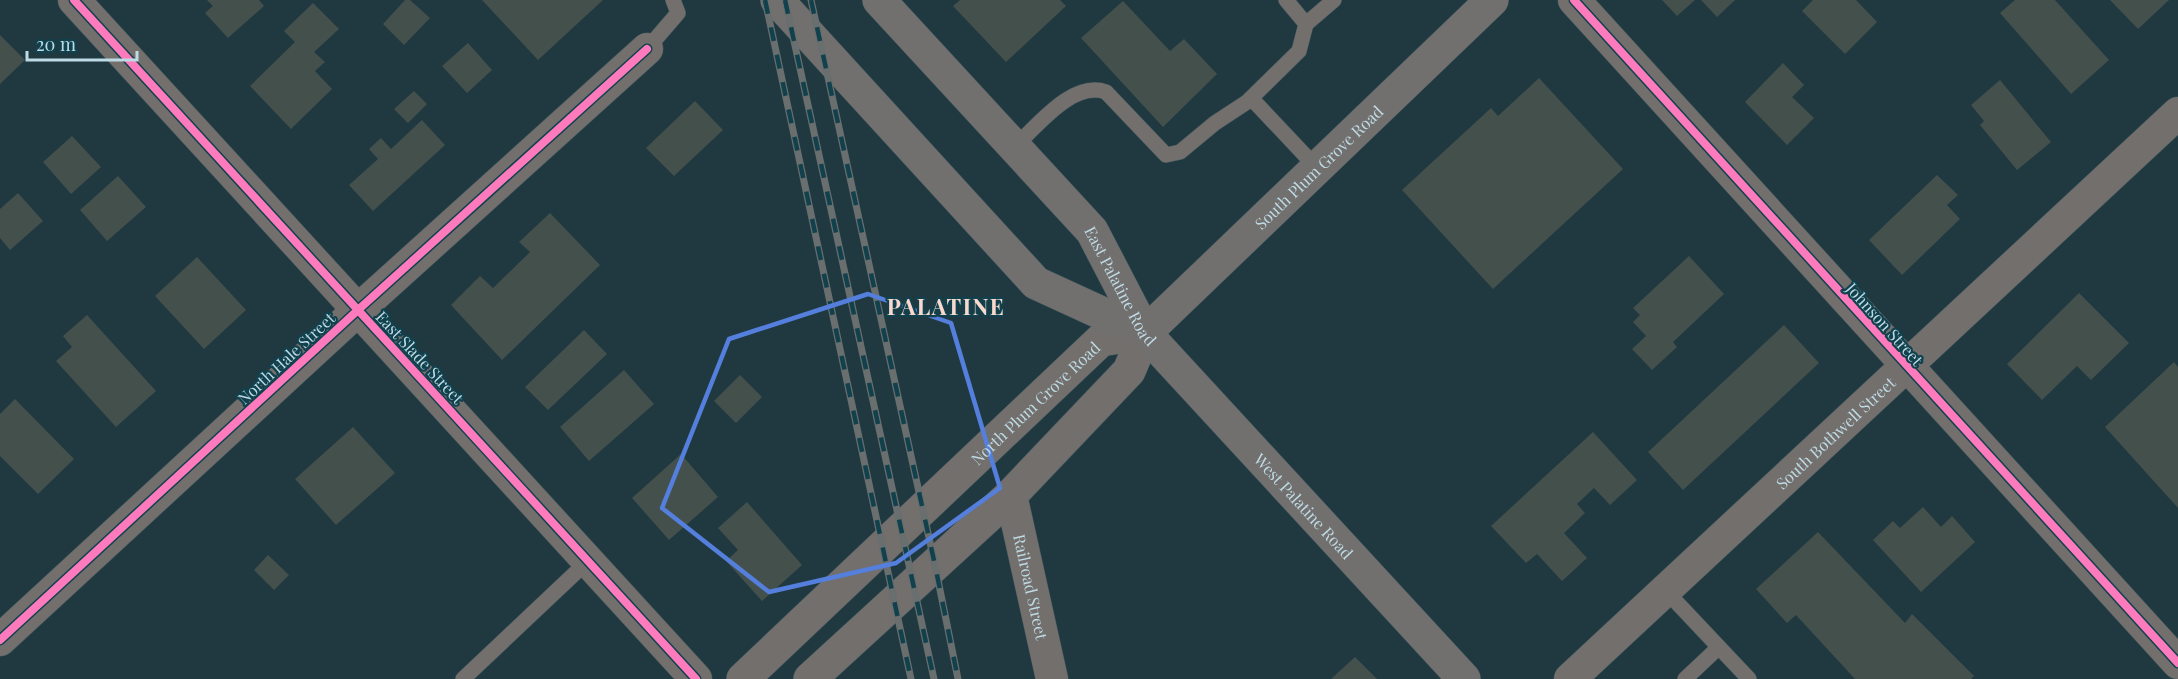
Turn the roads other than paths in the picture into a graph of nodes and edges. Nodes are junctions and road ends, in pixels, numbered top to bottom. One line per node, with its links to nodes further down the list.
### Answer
1 (74, 0): 15 (street, East Slade Street)
2 (673, 0): 10 (lane)
3 (777, 0): 16 (main road, East Palatine Road)
4 (879, 0): 13 (main road, East Palatine Road)
5 (1286, 0): 9 (lane)
6 (1334, 0): 9 (lane)
7 (1492, 0): 14 (main road, South Plum Grove Road)
8 (1574, 0): 17 (street, Johnson Street)
9 (1306, 24): 11 (lane)
10 (647, 49): 15 (street, North Hale Street)
11 (1251, 98): 13 (lane); 14 (lane)
12 (2178, 113): 17 (street, South Bothwell Street)
13 (1014, 147): 16 (main road, East Palatine Road)
14 (1317, 168): 16 (main road, South Plum Grove Road)
15 (358, 310): 19 (street, East Slade Street); 21 (street, North Hale Street)
16 (1145, 333): 18 (street); 26 (street, North Plum Grove Road); 29 (main road, West Palatine Road)
17 (1905, 366): 20 (street, South Bothwell Street); 23 (street, Johnson Street)
18 (1011, 495): 27 (street); 28 (street, Railroad Street)
19 (588, 561): 24 (lane); 25 (street, East Slade Street)
20 (1665, 590): 22 (lane); 30 (street, South Bothwell Street)
21 (0, 640)
22 (1719, 647): 31 (lane); 32 (lane)
23 (2178, 663)
24 (463, 679)
25 (696, 679)
26 (743, 679)
27 (810, 679)
28 (1052, 679)
29 (1464, 679)
30 (1570, 679)
31 (1685, 679)
32 (1749, 679)

